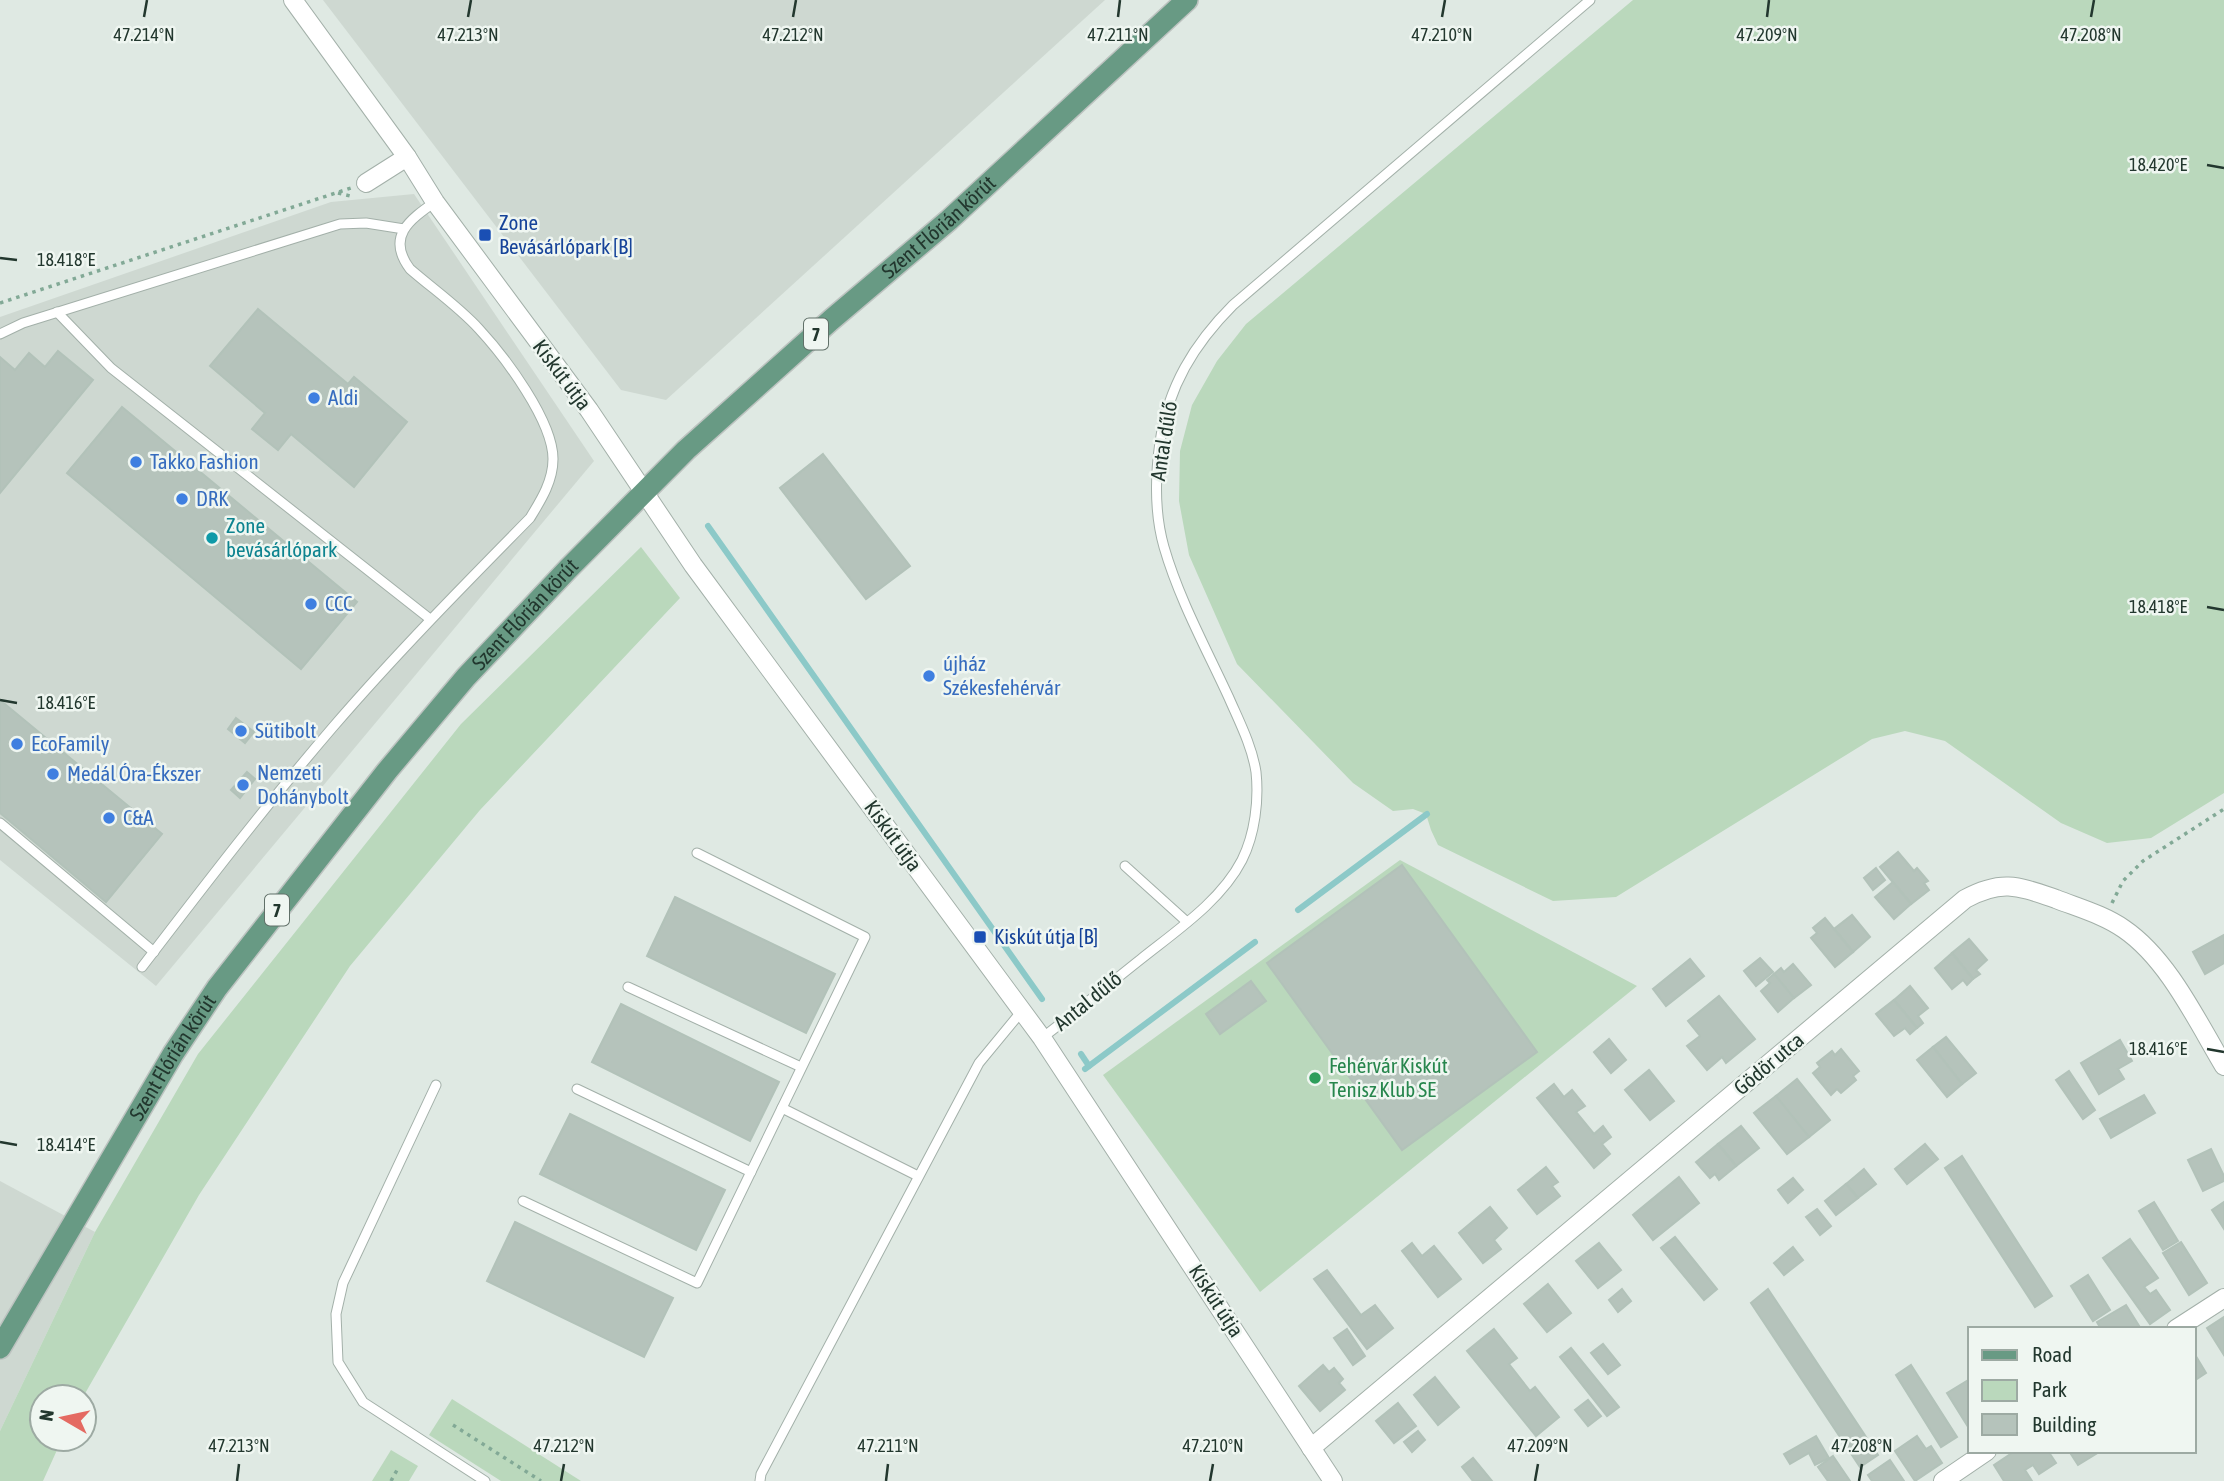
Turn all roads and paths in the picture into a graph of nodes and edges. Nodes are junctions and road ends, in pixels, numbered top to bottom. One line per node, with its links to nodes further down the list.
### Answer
1 (293, 0): 4 (street, Kiskút útja)
2 (1187, 0): 11 (main road, Szent Flórián körút / 7)
3 (1590, 0): 18 (lane, Antal dűlő)
4 (407, 157): 5 (street); 6 (street, Kiskút útja)
5 (366, 183): 8 (path)
6 (435, 202): 7 (lane); 11 (street, Kiskút útja)
7 (404, 229): 9 (lane); 12 (lane)
8 (0, 303)
9 (57, 312): 10 (lane); 12 (lane)
10 (0, 334)
11 (644, 493): 22 (street, Kiskút útja); 34 (main road, Szent Flórián körút / 7)
12 (430, 619): 19 (lane)
13 (2224, 809): 17 (path)
14 (0, 823): 19 (lane)
15 (697, 853): 25 (lane)
16 (1125, 866): 18 (lane)
17 (2106, 918): 24 (street, Gödör utca); 36 (street, Gödör utca)
18 (1186, 922): 23 (lane, Antal dűlő)
19 (154, 952): 20 (lane)
20 (142, 967)
21 (628, 987): 25 (lane)
22 (1021, 1012): 23 (street, Kiskút útja); 30 (lane)
23 (1042, 1038): 36 (street, Kiskút útja)
24 (2224, 1066)
25 (801, 1067): 28 (lane)
26 (436, 1085): 40 (lane)
27 (577, 1089): 29 (lane)
28 (782, 1108): 29 (lane); 30 (lane)
29 (751, 1172): 31 (lane)
30 (918, 1176): 42 (lane)
31 (523, 1201)
32 (2224, 1298): 33 (street)
33 (2179, 1327)
34 (0, 1348)
35 (453, 1425): 41 (path)
36 (1311, 1448): 43 (street, Kiskút útja)
37 (1983, 1453): 44 (street)
38 (397, 1470): 39 (path)
39 (391, 1481)
40 (485, 1481)
41 (541, 1481)
42 (760, 1481)
43 (1333, 1481)
44 (1943, 1481)

